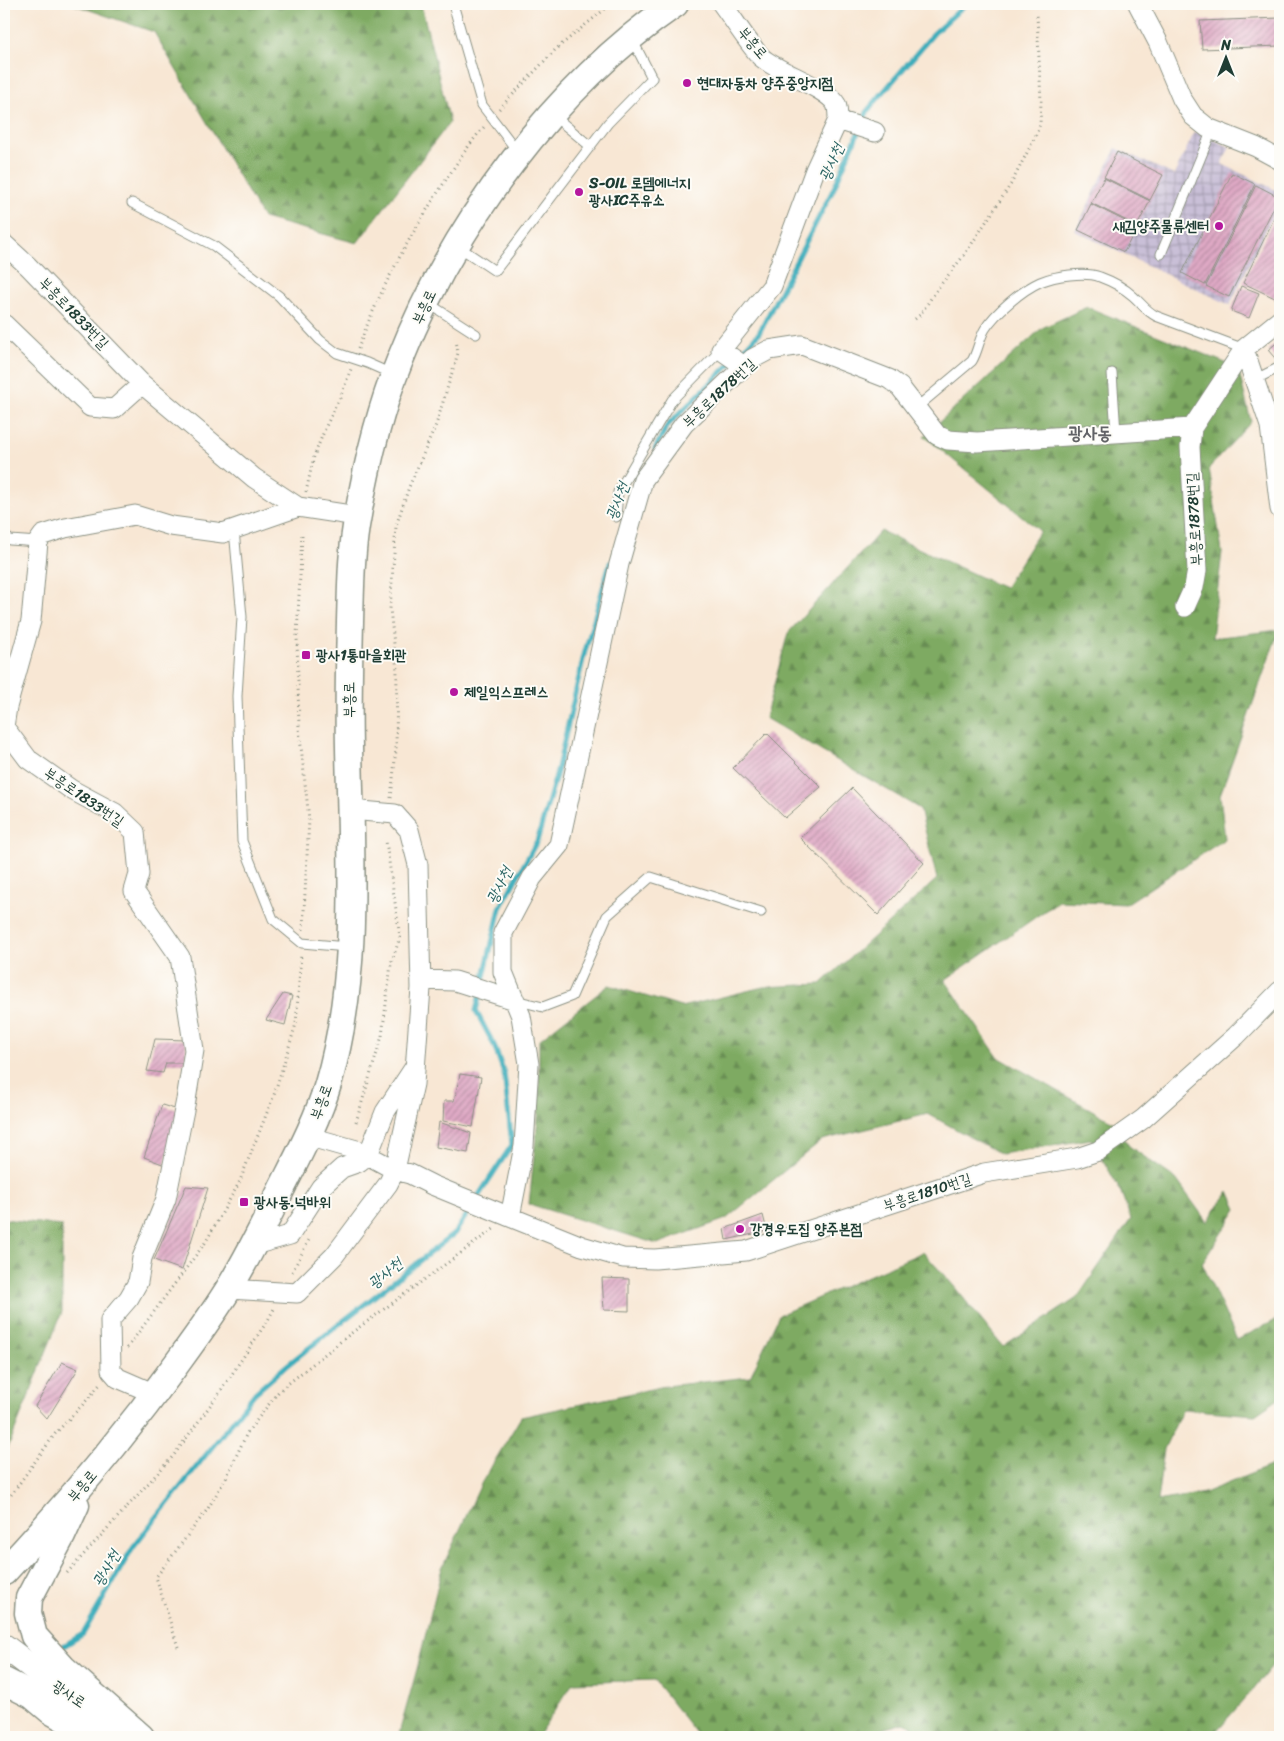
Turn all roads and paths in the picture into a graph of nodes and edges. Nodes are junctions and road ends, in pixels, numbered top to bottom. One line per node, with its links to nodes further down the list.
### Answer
1 (453, 4): 9 (lane)
2 (611, 4): 9 (path)
3 (675, 4): 7 (main road, 부흥로)
4 (722, 4): 10 (street, 부흥로)
5 (1138, 4): 11 (street)
6 (1037, 14): 21 (path)
7 (632, 37): 8 (main road, 부흥로); 13 (lane)
8 (552, 114): 13 (lane); 14 (main road, 부흥로)
9 (492, 118): 14 (lane); 28 (path)
10 (838, 120): 12 (street); 27 (street)
11 (1212, 130): 15 (street); 19 (lane)
12 (873, 132)
13 (590, 146): 18 (lane)
14 (520, 154): 18 (main road, 부흥로)
15 (1280, 160)
16 (132, 203): 28 (lane)
17 (4, 244): 34 (street, 부흥로1833번길)
18 (456, 245): 20 (main road, 부흥로)
19 (1161, 254)
20 (425, 302): 24 (lane); 32 (main road, 부흥로)
21 (915, 319)
22 (1280, 320): 26 (street, 부흥로1878번길)
23 (4, 324): 34 (street)
24 (476, 334)
25 (456, 340): 48 (path)
26 (1244, 349): 33 (street); 35 (lane); 36 (street, 부흥로1878번길)
27 (723, 352): 29 (street); 41 (lane)
28 (354, 359): 32 (lane); 38 (path)
29 (743, 366): 35 (street, 부흥로1878번길); 56 (street, 부흥로1878번길)
30 (1280, 367): 33 (lane)
31 (1112, 373): 37 (lane)
32 (394, 375): 40 (main road, 부흥로)
33 (1254, 380): 39 (street)
34 (142, 384): 38 (street, 부흥로1833번길)
35 (916, 408): 37 (street, 부흥로1878번길)
36 (1192, 428): 37 (street, 부흥로1878번길); 46 (street, 부흥로1878번길)
37 (1116, 433)
38 (295, 505): 40 (street, 부흥로1833번길); 42 (street)
39 (1280, 509)
40 (357, 516): 49 (main road, 부흥로)
41 (616, 517)
42 (238, 529): 45 (street); 52 (lane)
43 (4, 535): 45 (lane)
44 (302, 535): 52 (path)
45 (38, 542): 47 (street, 부흥로1833번길)
46 (1185, 607)
47 (7, 735): 67 (street, 부흥로1833번길)
48 (391, 799)
49 (351, 810): 53 (main road, 부흥로); 54 (street)
50 (386, 840): 58 (path)
51 (761, 912): 56 (lane)
52 (302, 943): 53 (lane); 67 (path)
53 (350, 947): 59 (main road, 부흥로)
54 (421, 980): 56 (street); 57 (street)
55 (1280, 991): 62 (street, 부흥로1810번길)
56 (510, 999): 62 (street)
57 (416, 1064): 60 (street); 61 (street)
58 (356, 1122)
59 (308, 1136): 60 (street); 64 (main road, 부흥로)
60 (368, 1155): 61 (street); 64 (street)
61 (395, 1170): 62 (street, 부흥로1810번길); 66 (street)
62 (503, 1214): 74 (path)
63 (314, 1232): 66 (path)
64 (254, 1245): 65 (main road, 부흥로)
65 (229, 1289): 66 (street); 68 (main road, 부흥로)
66 (282, 1292): 72 (path)
67 (111, 1370): 68 (street); 70 (path)
68 (154, 1394): 69 (main road, 부흥로)
69 (87, 1480): 71 (main road, 부흥로); 75 (main road)
70 (4, 1502)
71 (4, 1572)
72 (66, 1574)
73 (6, 1647): 75 (street, 광사로)
74 (178, 1648)
75 (60, 1678): 78 (main road)
76 (4, 1681): 77 (main road)
77 (85, 1733): 78 (main road)
78 (137, 1736)

